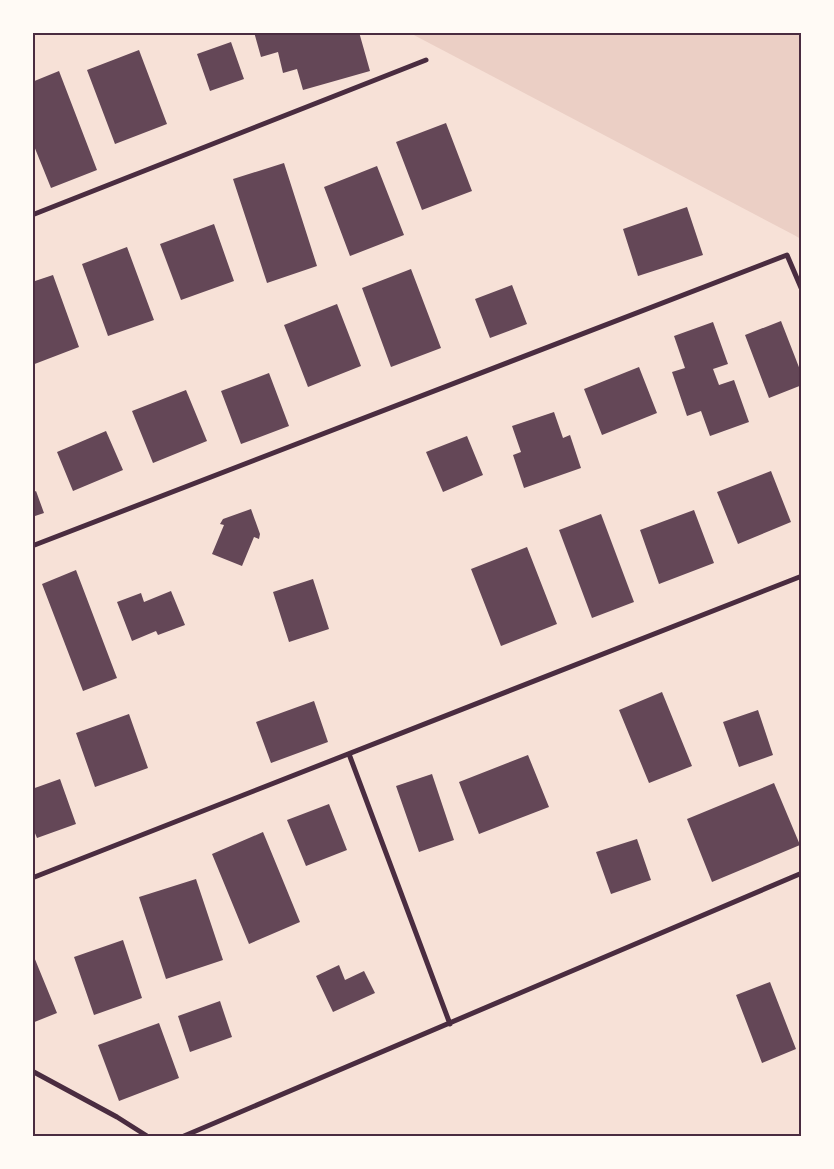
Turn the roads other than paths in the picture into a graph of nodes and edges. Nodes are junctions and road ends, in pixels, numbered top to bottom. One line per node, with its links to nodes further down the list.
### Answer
1 (426, 60): 2 (street)
2 (32, 215)
3 (802, 290): 4 (street)
4 (32, 546)
5 (802, 576): 6 (street)
6 (349, 754): 8 (street); 9 (street)
7 (802, 873): 9 (street)
8 (32, 878)
9 (450, 1024): 12 (street)
10 (32, 1071): 11 (street)
11 (147, 1136)
12 (184, 1136)

